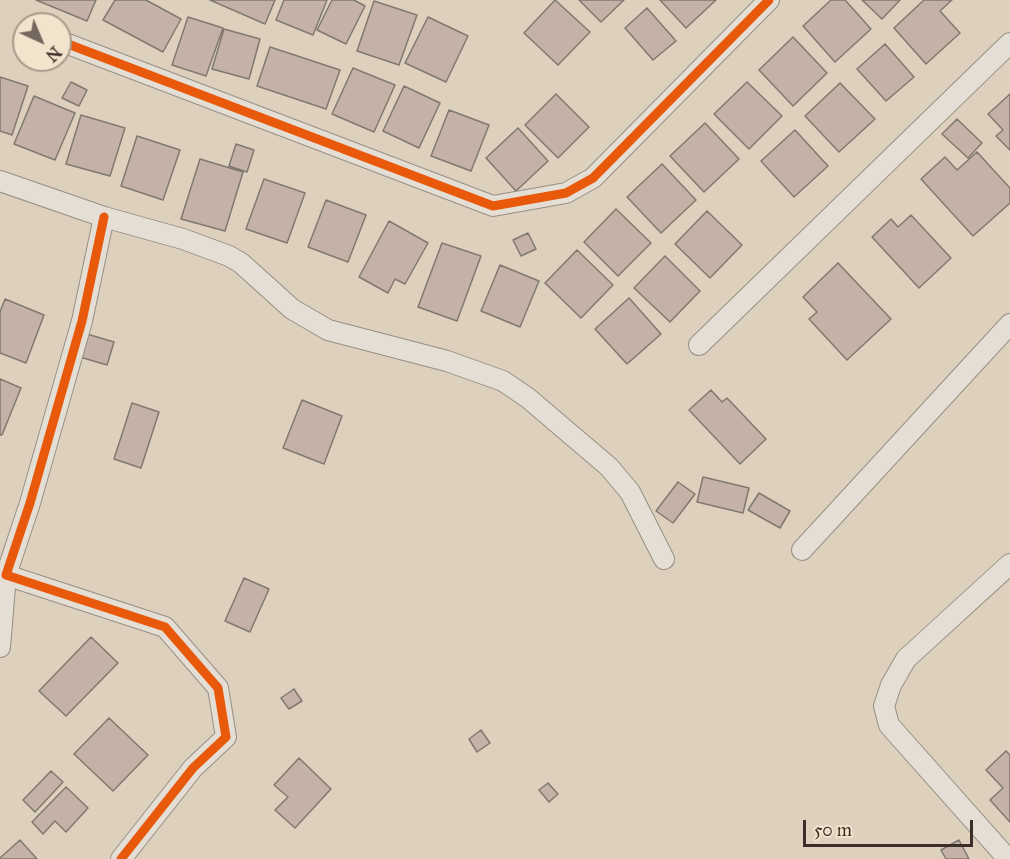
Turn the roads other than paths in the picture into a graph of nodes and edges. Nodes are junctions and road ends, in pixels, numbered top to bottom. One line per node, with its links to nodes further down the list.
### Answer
1 (770, 0): 3 (street)
2 (1010, 43): 7 (street)
3 (72, 46)
4 (0, 181): 5 (street)
5 (104, 217): 9 (street); 11 (street)
6 (1010, 324): 8 (street)
7 (699, 345)
8 (802, 550)
9 (664, 559)
10 (1010, 564): 14 (street)
11 (6, 575): 12 (street); 13 (street)
12 (1, 645)
13 (121, 859)
14 (1008, 859)

